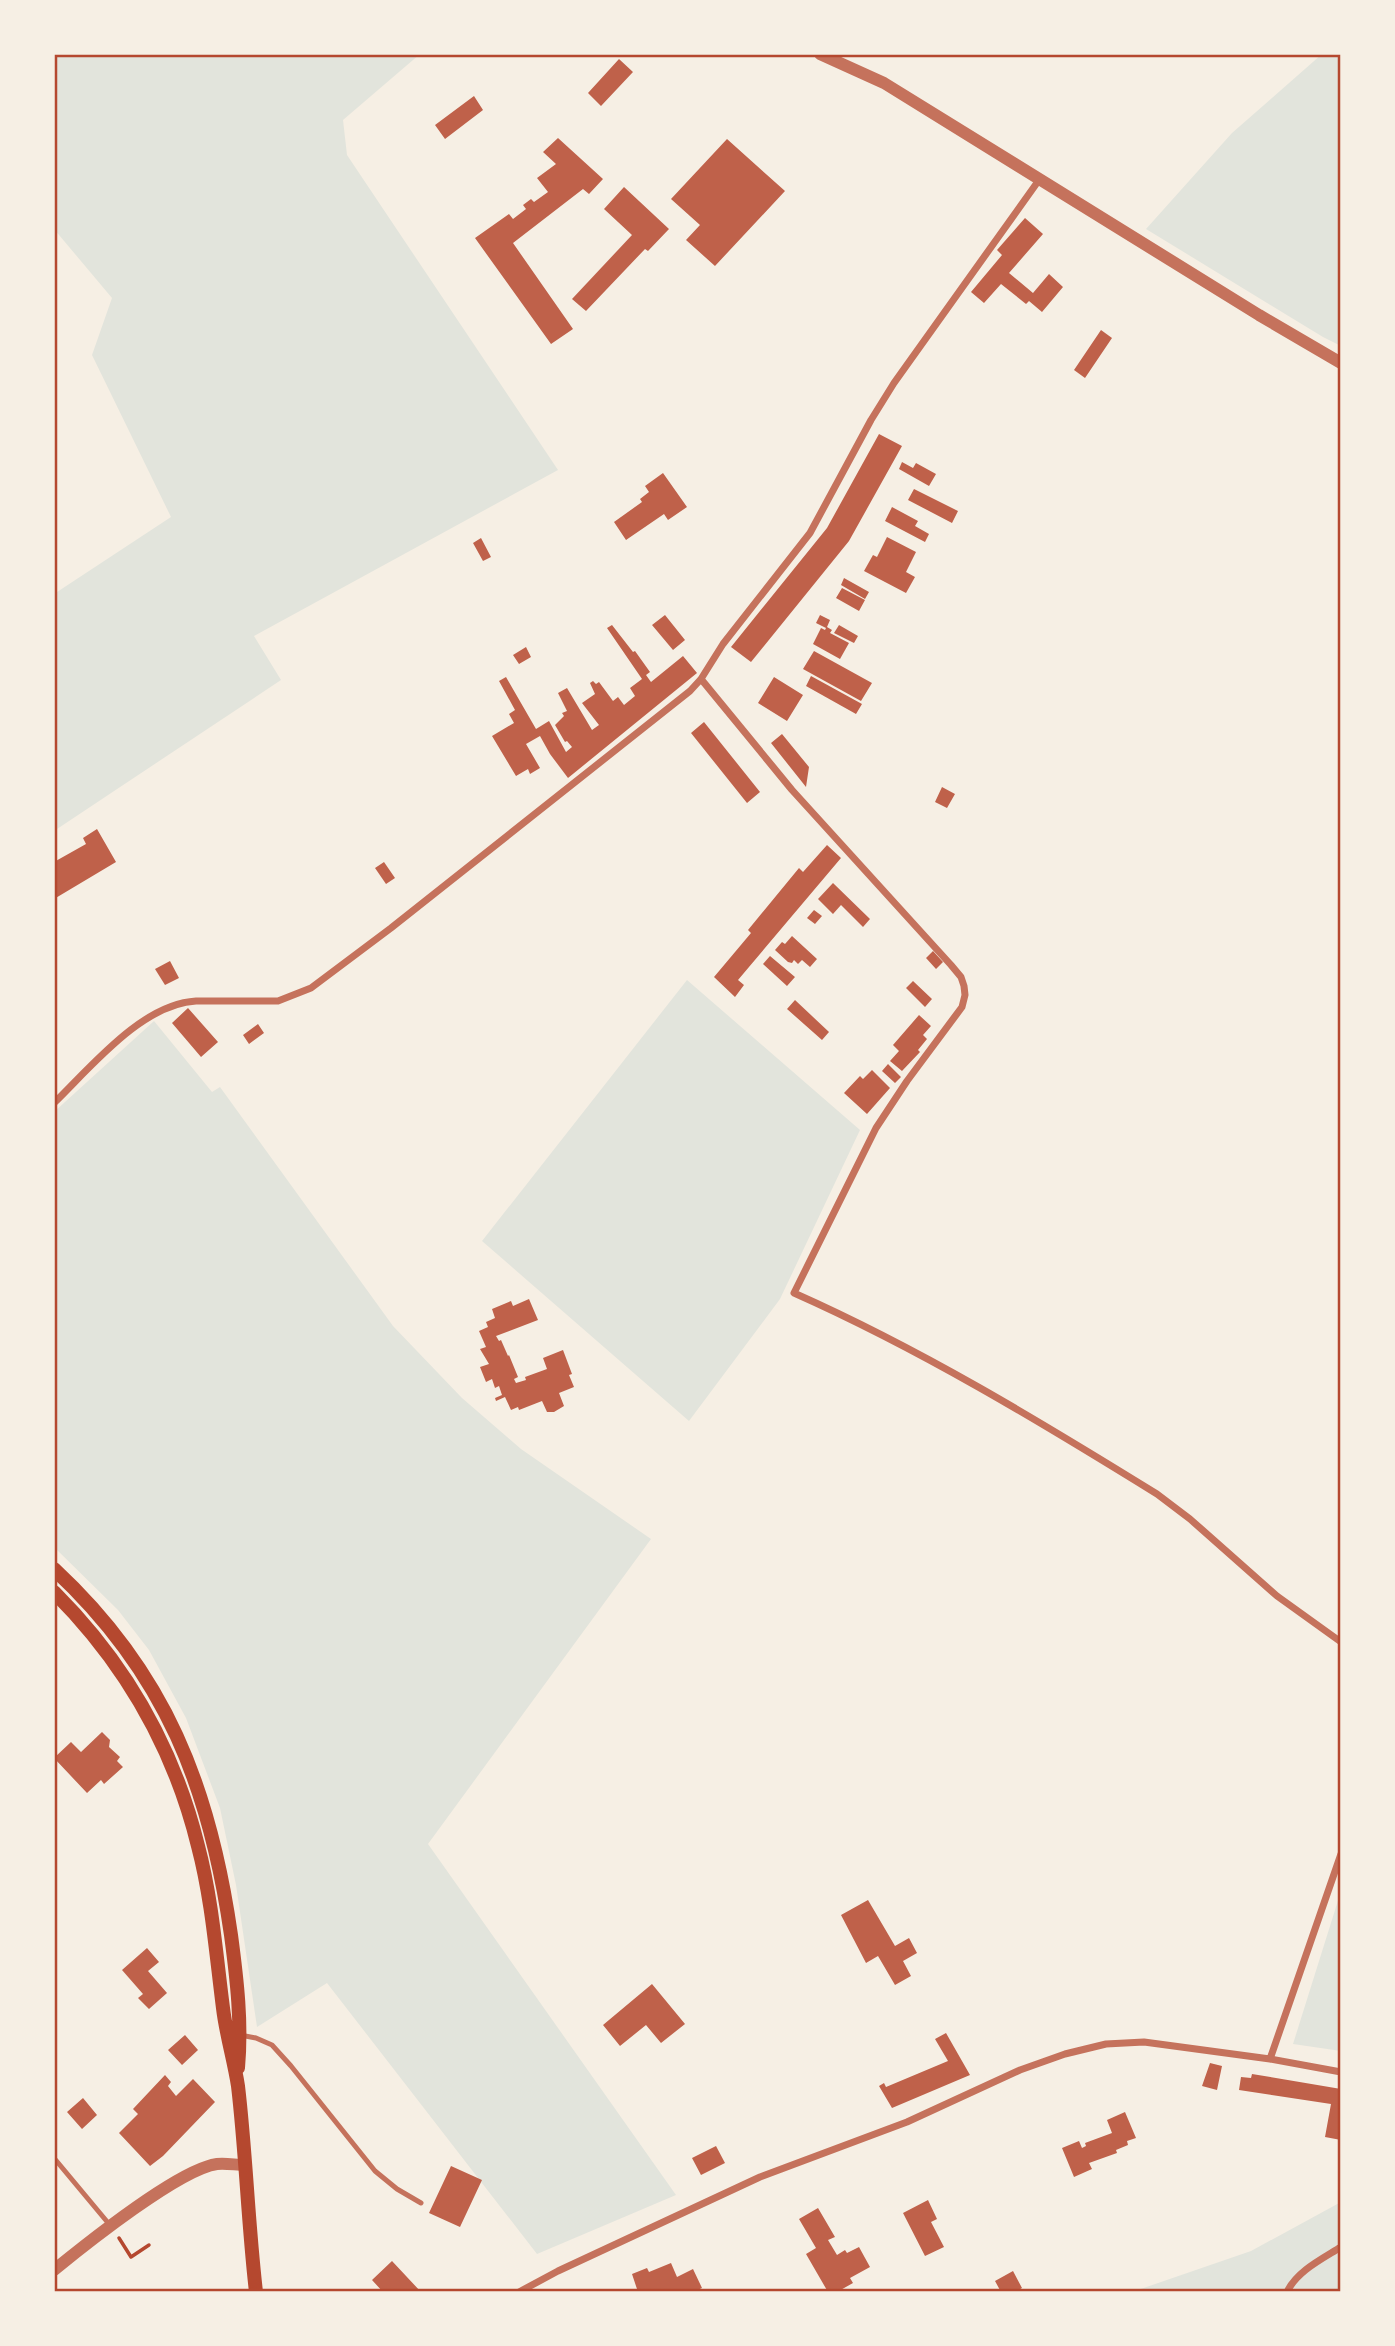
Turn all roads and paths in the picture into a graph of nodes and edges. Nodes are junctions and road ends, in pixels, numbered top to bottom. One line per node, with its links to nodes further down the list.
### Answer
1 (820, 54): 2 (street)
2 (1039, 180): 3 (street); 4 (street)
3 (1341, 363)
4 (701, 679): 5 (street); 8 (street)
5 (54, 1103)
6 (54, 1569): 10 (main road)
7 (54, 1592): 10 (main road)
8 (1341, 1642)
9 (1341, 1854): 11 (street)
10 (234, 2035): 14 (main road); 15 (lane)
11 (1270, 2059): 12 (street); 21 (street)
12 (1341, 2072)
13 (54, 2158): 16 (lane)
14 (245, 2165): 16 (street); 20 (main road)
15 (421, 2203)
16 (115, 2232): 17 (path); 19 (street)
17 (149, 2245)
18 (1341, 2247): 22 (street)
19 (54, 2270)
20 (256, 2292)
21 (519, 2292)
22 (1287, 2292)

